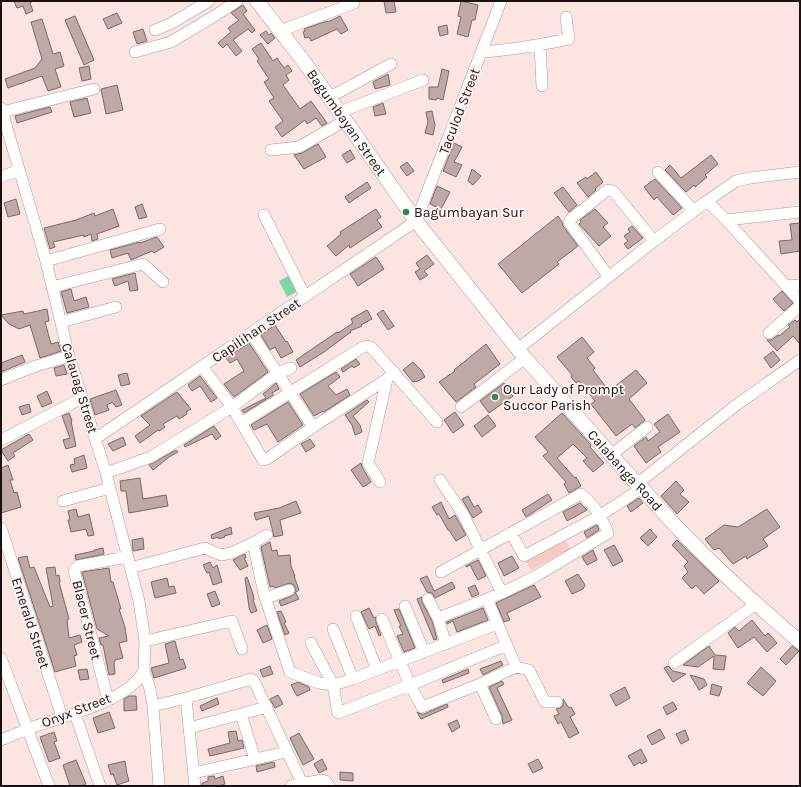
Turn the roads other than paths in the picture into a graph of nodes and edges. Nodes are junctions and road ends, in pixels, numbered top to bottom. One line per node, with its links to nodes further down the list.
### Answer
1 (209, 1): 7 (street)
2 (237, 1): 10 (street)
3 (257, 1): 8 (main road, Bagumbayan Street)
4 (501, 1): 11 (street, Taculod Street)
5 (354, 3): 8 (street)
6 (566, 17): 9 (street)
7 (155, 30)
8 (280, 31): 16 (main road, Bagumbayan Street)
9 (540, 46): 11 (street); 14 (street)
10 (135, 52)
11 (481, 52): 29 (street, Taculod Street)
12 (391, 64): 16 (street)
13 (422, 80): 18 (street)
14 (542, 86)
15 (94, 89): 17 (street)
16 (330, 97): 18 (main road, Bagumbayan Street)
17 (2, 110): 20 (street, Calauag Street)
18 (343, 116): 19 (street); 29 (main road, Bagumbayan Street)
19 (272, 150)
20 (19, 170): 23 (street); 33 (street, Calauag Street)
21 (658, 172): 25 (street)
22 (800, 172): 24 (street)
23 (1, 177)
24 (707, 201): 25 (street); 28 (street)
25 (694, 211): 31 (street)
26 (800, 212): 28 (street)
27 (264, 215): 39 (street)
28 (726, 220): 37 (street)
29 (416, 221): 32 (main road, Bagumbayan Street); 39 (street, Capilihan Street)
30 (160, 228): 33 (street)
31 (654, 241): 34 (street); 34 (street)
32 (436, 246): 46 (main road, Calabanga Road)
33 (46, 261): 38 (street, Calauag Street)
34 (609, 277): 46 (street)
35 (163, 282): 38 (street)
36 (800, 285): 37 (street)
37 (786, 286): 40 (street)
38 (52, 287): 43 (street, Calauag Street)
39 (305, 296): 44 (street, Capilihan Street)
40 (800, 301)
41 (800, 306): 45 (street)
42 (116, 307): 43 (street)
43 (60, 322): 47 (street, Calauag Street)
44 (251, 333): 49 (street, Capilihan Street); 51 (street)
45 (769, 333)
46 (522, 354): 57 (street); 64 (main road, Calabanga Road)
47 (69, 356): 53 (street); 55 (street, Calauag Street)
48 (800, 360): 68 (street)
49 (202, 366): 56 (street); 62 (street, Capilihan Street)
50 (291, 368): 51 (street)
51 (278, 373): 54 (street); 56 (street)
52 (390, 376): 54 (street); 58 (street); 60 (street); 67 (street)
53 (1, 380)
54 (290, 393): 59 (street); 60 (street)
55 (82, 398): 62 (street, Calauag Street); 63 (street)
56 (232, 407): 59 (street); 65 (street)
57 (461, 407)
58 (437, 422)
59 (241, 423): 60 (street)
60 (313, 427)
61 (647, 427): 64 (street)
62 (95, 439): 65 (street, Calauag Street)
63 (1, 440)
64 (611, 455): 68 (main road, Calabanga Road)
65 (106, 473): 69 (street, Calauag Street)
66 (440, 480): 76 (street)
67 (380, 482)
68 (639, 486): 71 (street); 85 (main road, Calabanga Road)
69 (110, 488): 70 (street); 77 (street, Calauag Street)
70 (63, 501)
71 (601, 515): 73 (street); 73 (street); 81 (street)
72 (1, 528): 116 (street, Emerald Street)
73 (510, 533): 76 (street)
74 (267, 535): 75 (street)
75 (253, 543): 78 (street); 82 (street)
76 (482, 550): 79 (street); 81 (street)
77 (127, 557): 78 (street, Calauag Street); 110 (street, Blacer Street)
78 (130, 568): 92 (street, Calauag Street)
79 (441, 572)
80 (290, 590): 82 (street)
81 (502, 593): 84 (street)
82 (266, 598): 107 (street)
83 (428, 599): 88 (street)
84 (487, 600): 88 (street); 90 (street)
85 (756, 604): 93 (main road, Calabanga Road); 101 (street)
86 (405, 606): 98 (street)
87 (356, 616): 104 (street)
88 (438, 618): 95 (street)
89 (382, 619): 100 (street)
90 (497, 624): 95 (street); 96 (street)
91 (333, 629): 105 (street)
92 (145, 641): 97 (street); 103 (street, Calauag Street)
93 (800, 642)
94 (311, 643): 107 (street)
95 (446, 644): 98 (street)
96 (507, 645): 102 (street); 108 (street)
97 (242, 649)
98 (424, 652): 100 (street)
99 (1, 658): 119 (street)
100 (400, 662): 104 (street); 108 (street)
101 (674, 663)
102 (516, 667): 106 (street); 111 (street)
103 (144, 670): 110 (street, Onyx Street); 112 (street, Calauag Street)
104 (377, 670): 105 (street)
105 (353, 679): 107 (street)
106 (480, 684): 108 (street); 117 (street)
107 (333, 685): 108 (street)
108 (410, 685)
109 (186, 698): 112 (street); 113 (street); 118 (street)
110 (108, 700): 114 (street, Onyx Street)
111 (557, 702)
112 (153, 706): 127 (street, Calauag Street)
113 (267, 707): 115 (street); 121 (street)
114 (75, 714): 116 (street, Onyx Street); 126 (street)
115 (241, 714): 118 (street); 122 (street)
116 (62, 717): 119 (street, Onyx Street)
117 (496, 719)
118 (189, 728): 123 (street)
119 (28, 729): 120 (street, Onyx Street); 125 (street)
120 (1, 740)
121 (286, 752): 122 (street); 124 (street)
122 (255, 759): 123 (street)
123 (194, 773): 128 (street)
124 (304, 783): 129 (street); 130 (street)
125 (49, 786)
126 (100, 786)
127 (159, 786)
128 (195, 786)
129 (291, 786)
130 (329, 786)

